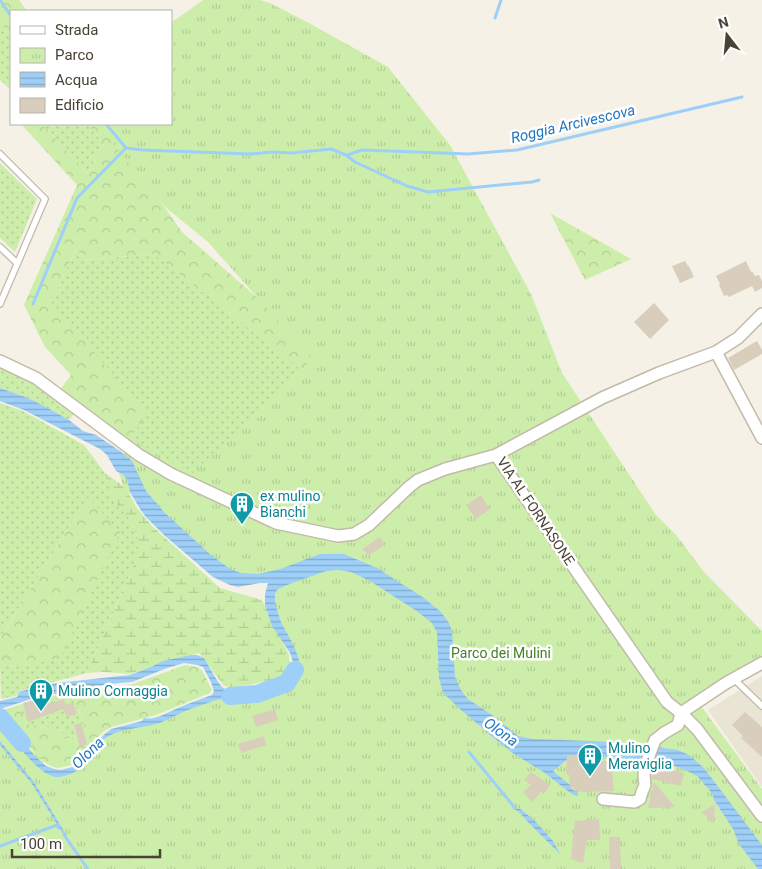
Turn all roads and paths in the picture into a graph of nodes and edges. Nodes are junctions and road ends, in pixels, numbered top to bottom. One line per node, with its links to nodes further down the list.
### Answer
1 (0, 154): 3 (lane)
2 (0, 247): 3 (lane)
3 (17, 263): 4 (lane)
4 (0, 304)
5 (762, 314): 6 (street, VIA AL FORNASONE)
6 (716, 352): 8 (street); 9 (street, VIA AL FORNASONE)
7 (0, 361): 9 (street)
8 (762, 438)
9 (496, 455): 13 (street, VIA AL FORNASONE)
10 (762, 663): 11 (street)
11 (734, 679): 12 (lane); 13 (street)
12 (762, 706)
13 (682, 713): 14 (street); 15 (street, VIA AL FORNASONE)
14 (603, 799)
15 (762, 816)

